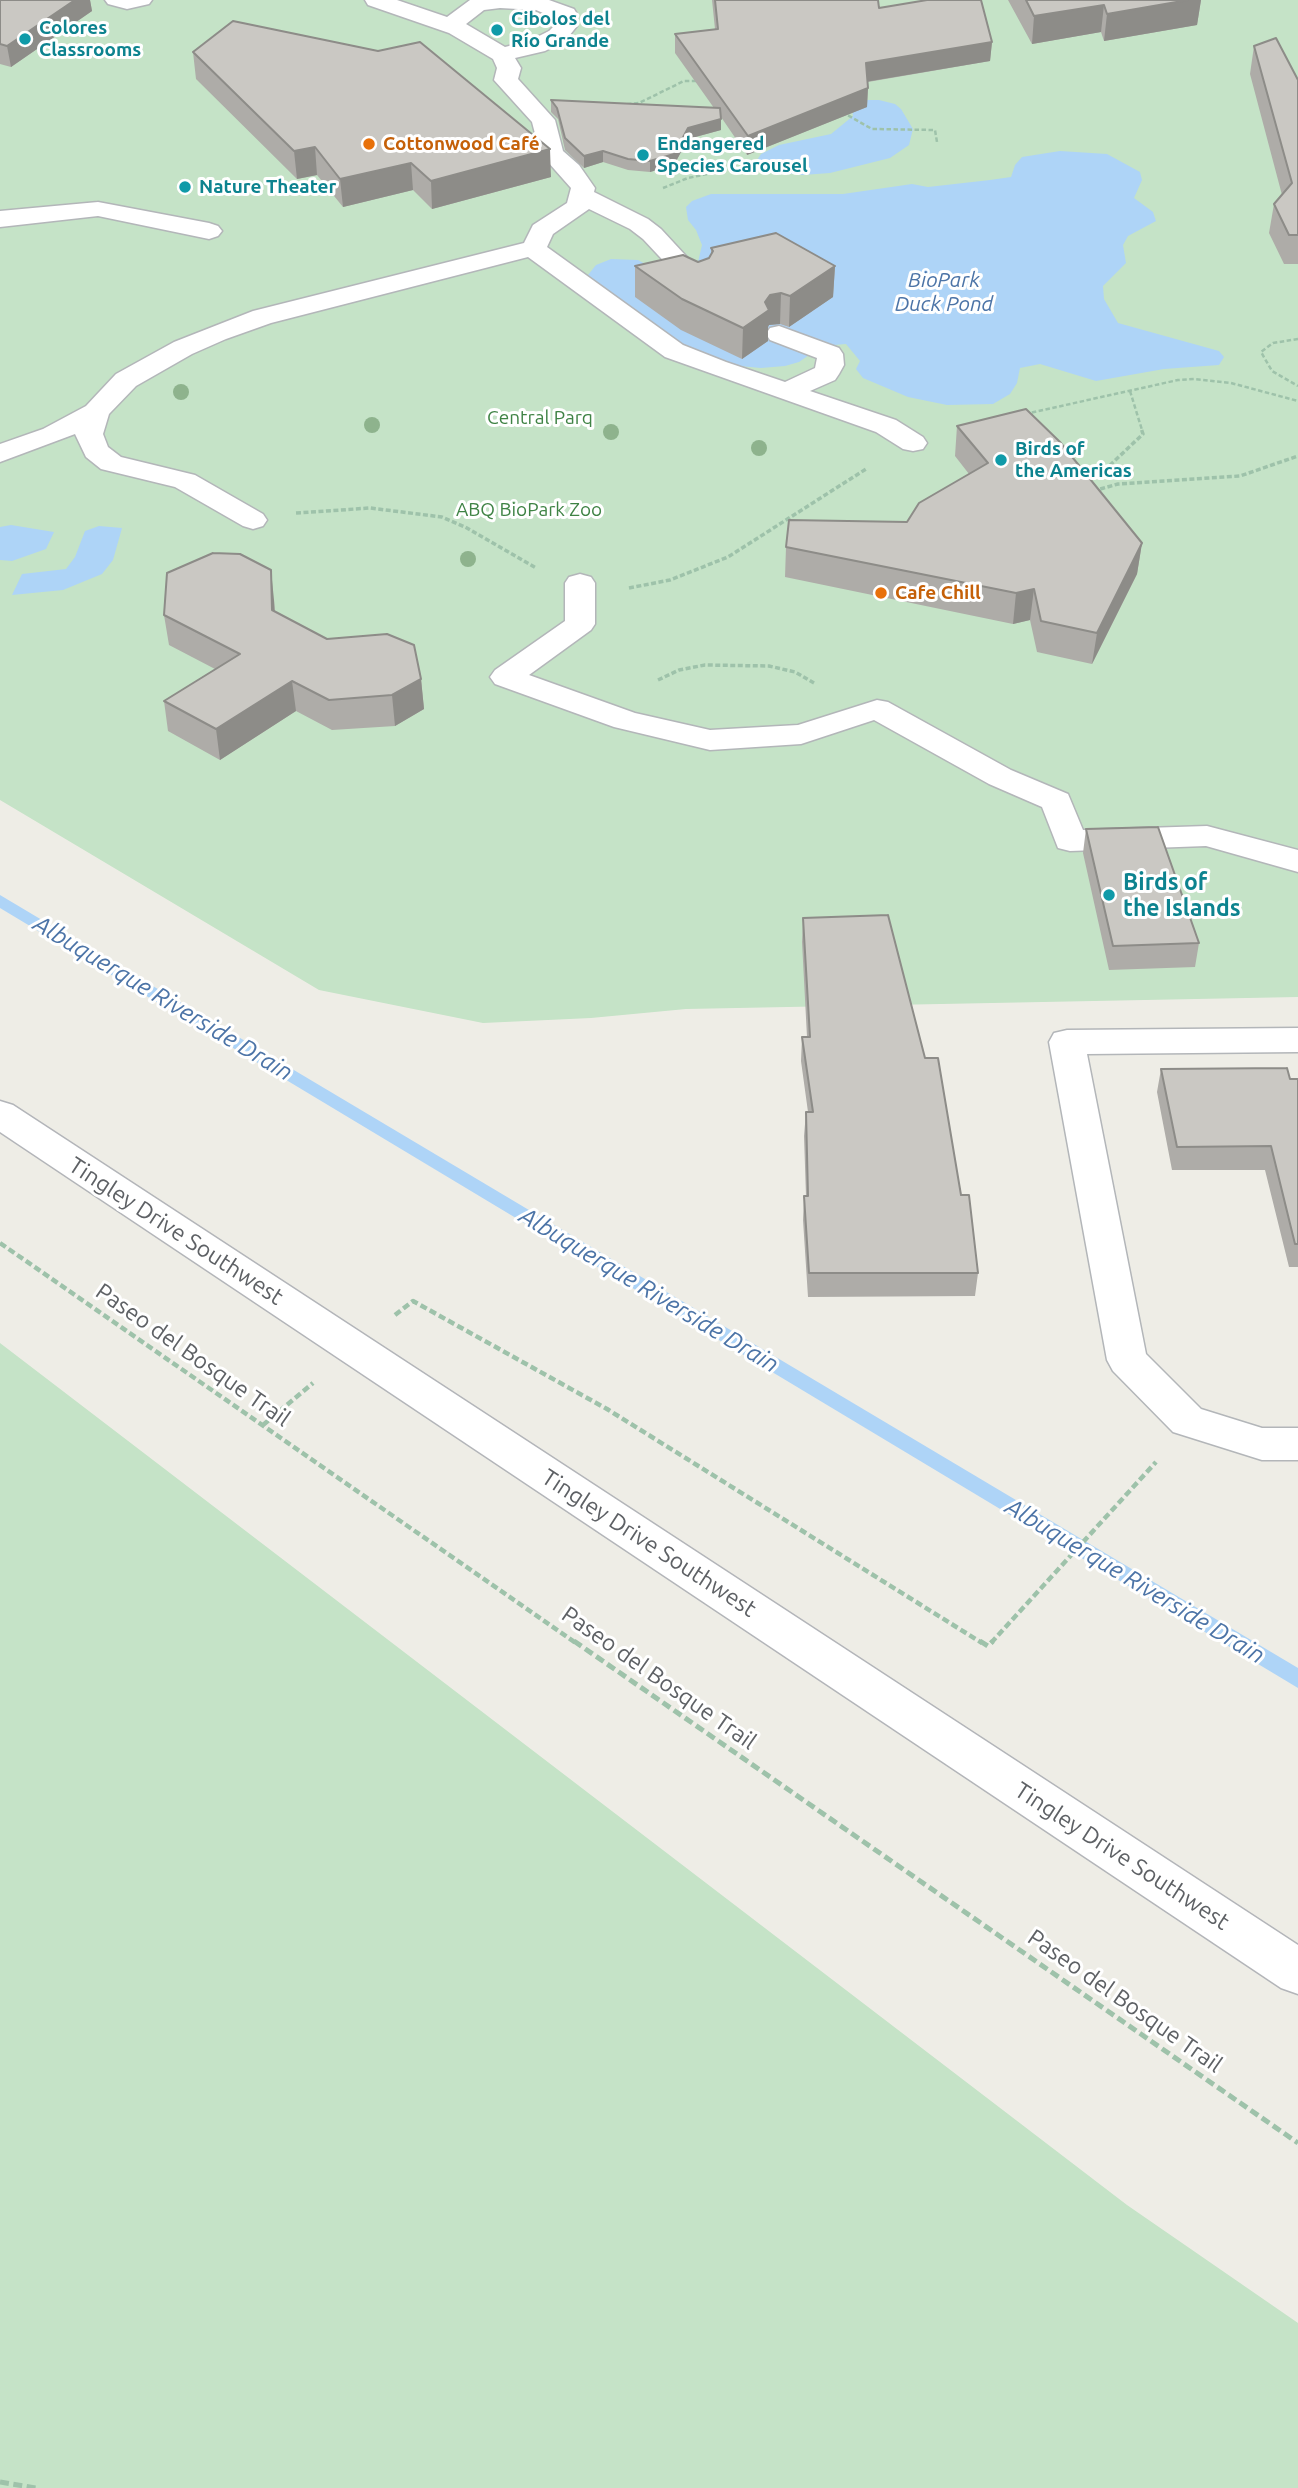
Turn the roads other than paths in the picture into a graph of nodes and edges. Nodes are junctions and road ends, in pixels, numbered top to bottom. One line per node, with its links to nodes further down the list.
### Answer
1 (115, 0): 2 (lane)
2 (142, 0)
3 (376, 0): 4 (street)
4 (449, 26): 5 (street); 5 (street)
5 (502, 55): 6 (street)
6 (581, 195): 9 (street); 10 (street)
7 (0, 219): 8 (street)
8 (209, 231)
9 (534, 248): 12 (street); 13 (street)
10 (688, 273)
11 (779, 334): 12 (street)
12 (786, 392): 14 (street)
13 (96, 412): 15 (street); 16 (street)
14 (913, 443)
15 (0, 454)
16 (253, 520)
17 (580, 583): 18 (street)
18 (1298, 861)
19 (1298, 1040): 21 (street)
20 (0, 1114): 22 (street, Tingley Drive Southwest)
21 (1298, 1444)
22 (1298, 1972)

